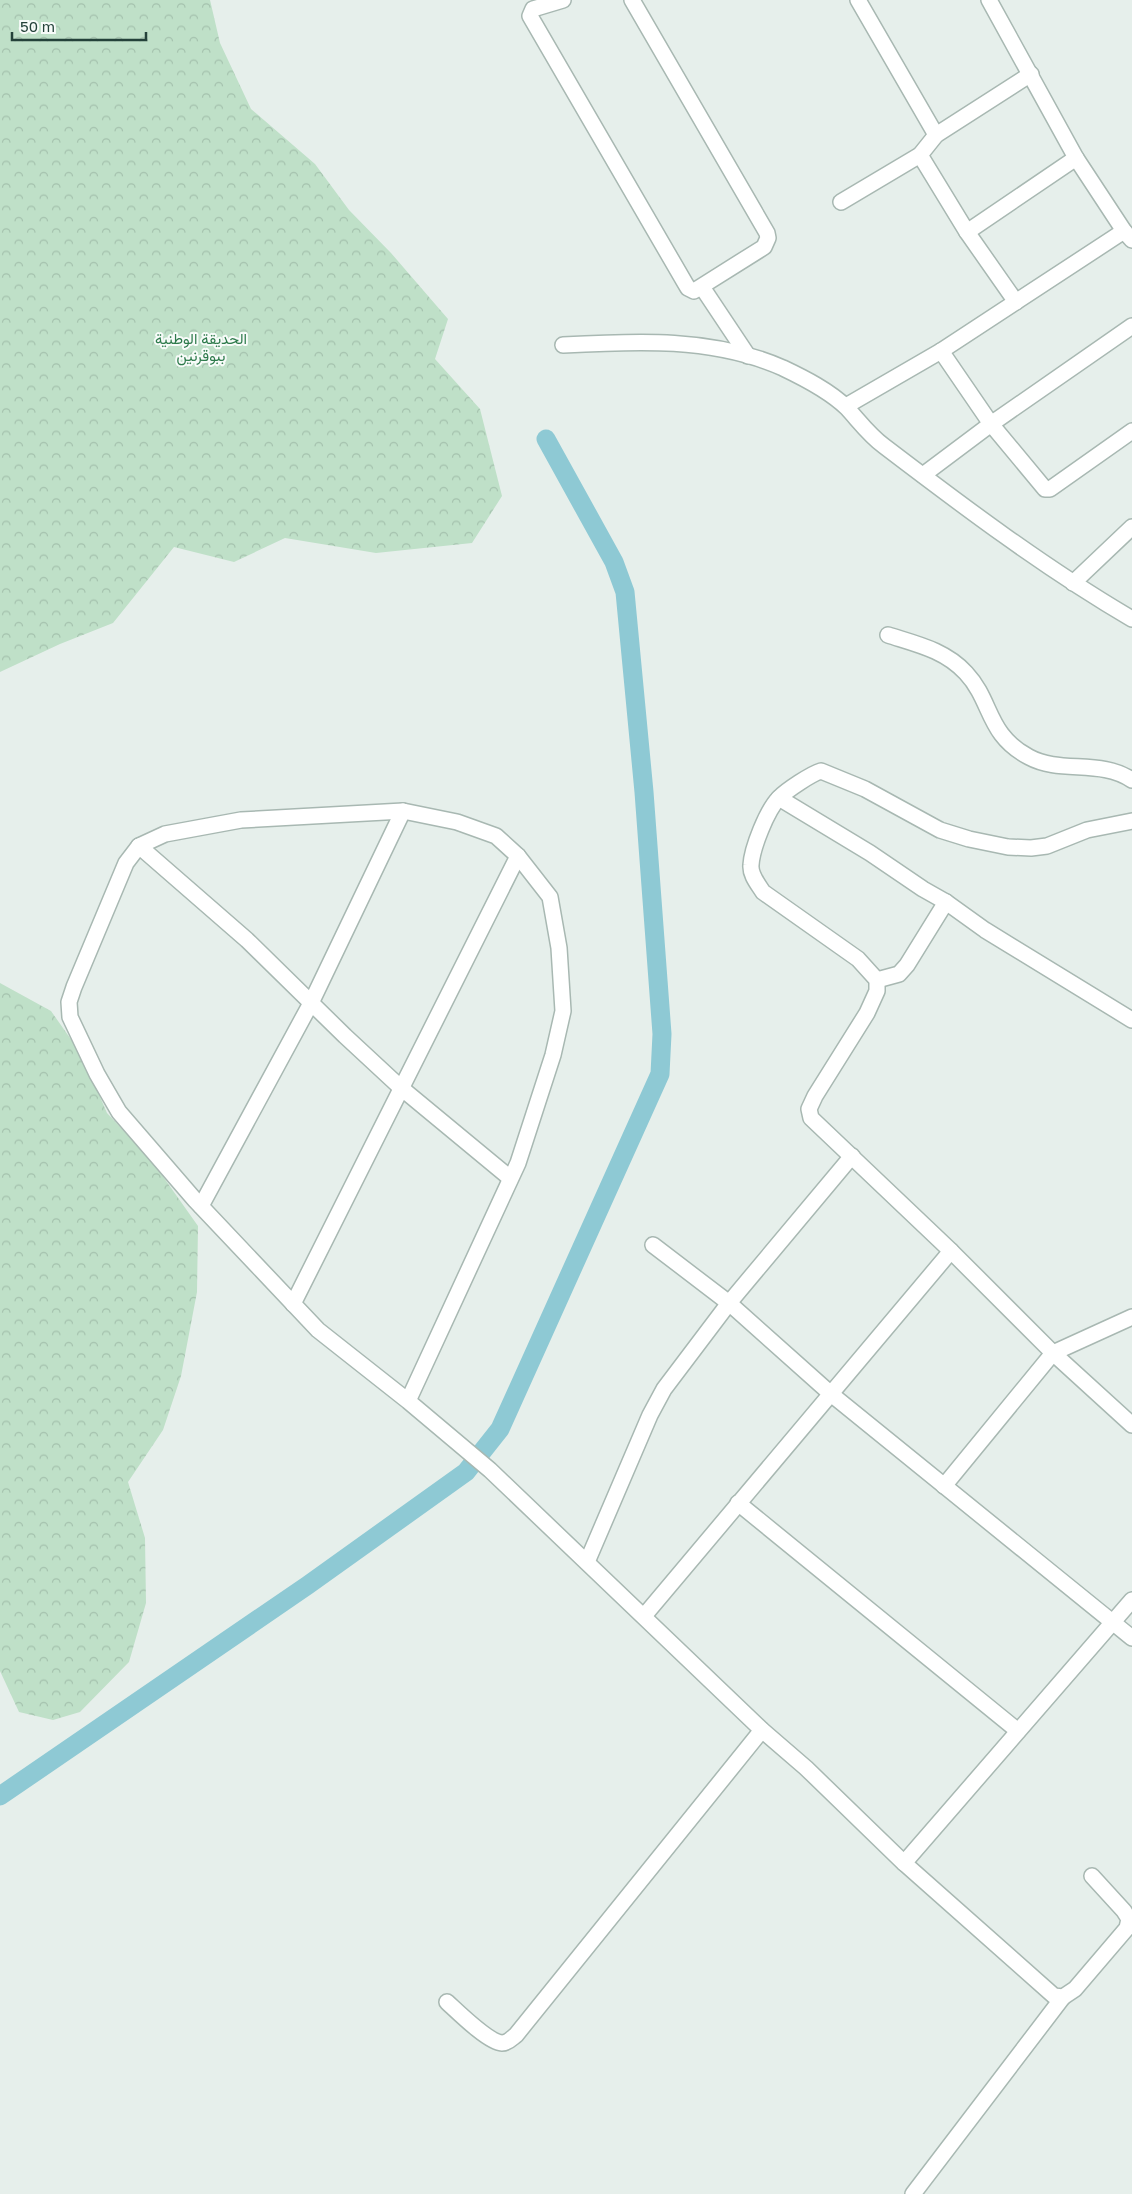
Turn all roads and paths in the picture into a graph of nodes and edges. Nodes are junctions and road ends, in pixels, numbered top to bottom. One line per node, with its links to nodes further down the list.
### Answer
1 (563, 0): 12 (street)
2 (632, 0): 12 (street)
3 (858, 0): 6 (street)
4 (989, 0): 5 (street)
5 (1031, 74): 6 (street); 8 (street)
6 (936, 135): 7 (street)
7 (920, 155): 9 (street); 10 (street)
8 (1076, 158): 10 (street); 11 (street)
9 (841, 202)
10 (968, 232): 13 (street)
11 (1128, 236): 13 (street)
12 (702, 286): 17 (street)
13 (1016, 302): 16 (street)
14 (1132, 326): 19 (street)
15 (562, 345): 17 (street)
16 (941, 351): 18 (street); 19 (street)
17 (748, 356): 18 (street)
18 (846, 406): 21 (street)
19 (991, 424): 20 (street); 21 (street)
20 (1132, 432)
21 (923, 476): 23 (street)
22 (1132, 527): 23 (street)
23 (1073, 583): 24 (street)
24 (1132, 619)
25 (888, 636): 26 (street)
26 (1132, 780)
27 (779, 798): 29 (street); 32 (street); 33 (street)
28 (403, 811): 30 (street); 31 (street); 34 (street)
29 (1132, 821)
30 (139, 846): 34 (street); 39 (street)
31 (518, 856): 36 (street); 38 (street)
32 (946, 902): 33 (street); 35 (street)
33 (877, 980): 37 (street)
34 (311, 1003): 36 (street); 39 (street)
35 (1132, 1020)
36 (400, 1087): 38 (street); 43 (street)
37 (852, 1156): 41 (street); 42 (street)
38 (510, 1178): 47 (street)
39 (201, 1206): 43 (street)
40 (653, 1245): 42 (street)
41 (951, 1250): 45 (street); 46 (street)
42 (729, 1303): 46 (street); 51 (street)
43 (293, 1304): 47 (street)
44 (1132, 1317): 45 (street)
45 (1053, 1352): 48 (street); 49 (street)
46 (831, 1394): 49 (street); 50 (street)
47 (408, 1401): 51 (street)
48 (1132, 1425)
49 (944, 1486): 54 (street)
50 (738, 1503): 53 (street); 57 (street)
51 (587, 1562): 53 (street)
52 (1132, 1600): 54 (street)
53 (644, 1616): 56 (street)
54 (1112, 1622): 55 (street); 57 (street)
55 (1132, 1638)
56 (762, 1730): 58 (street); 61 (street)
57 (1018, 1731): 58 (street)
58 (904, 1863): 60 (street)
59 (1092, 1876): 60 (street)
60 (1063, 1997): 62 (street)
61 (447, 2002)
62 (913, 2194)

